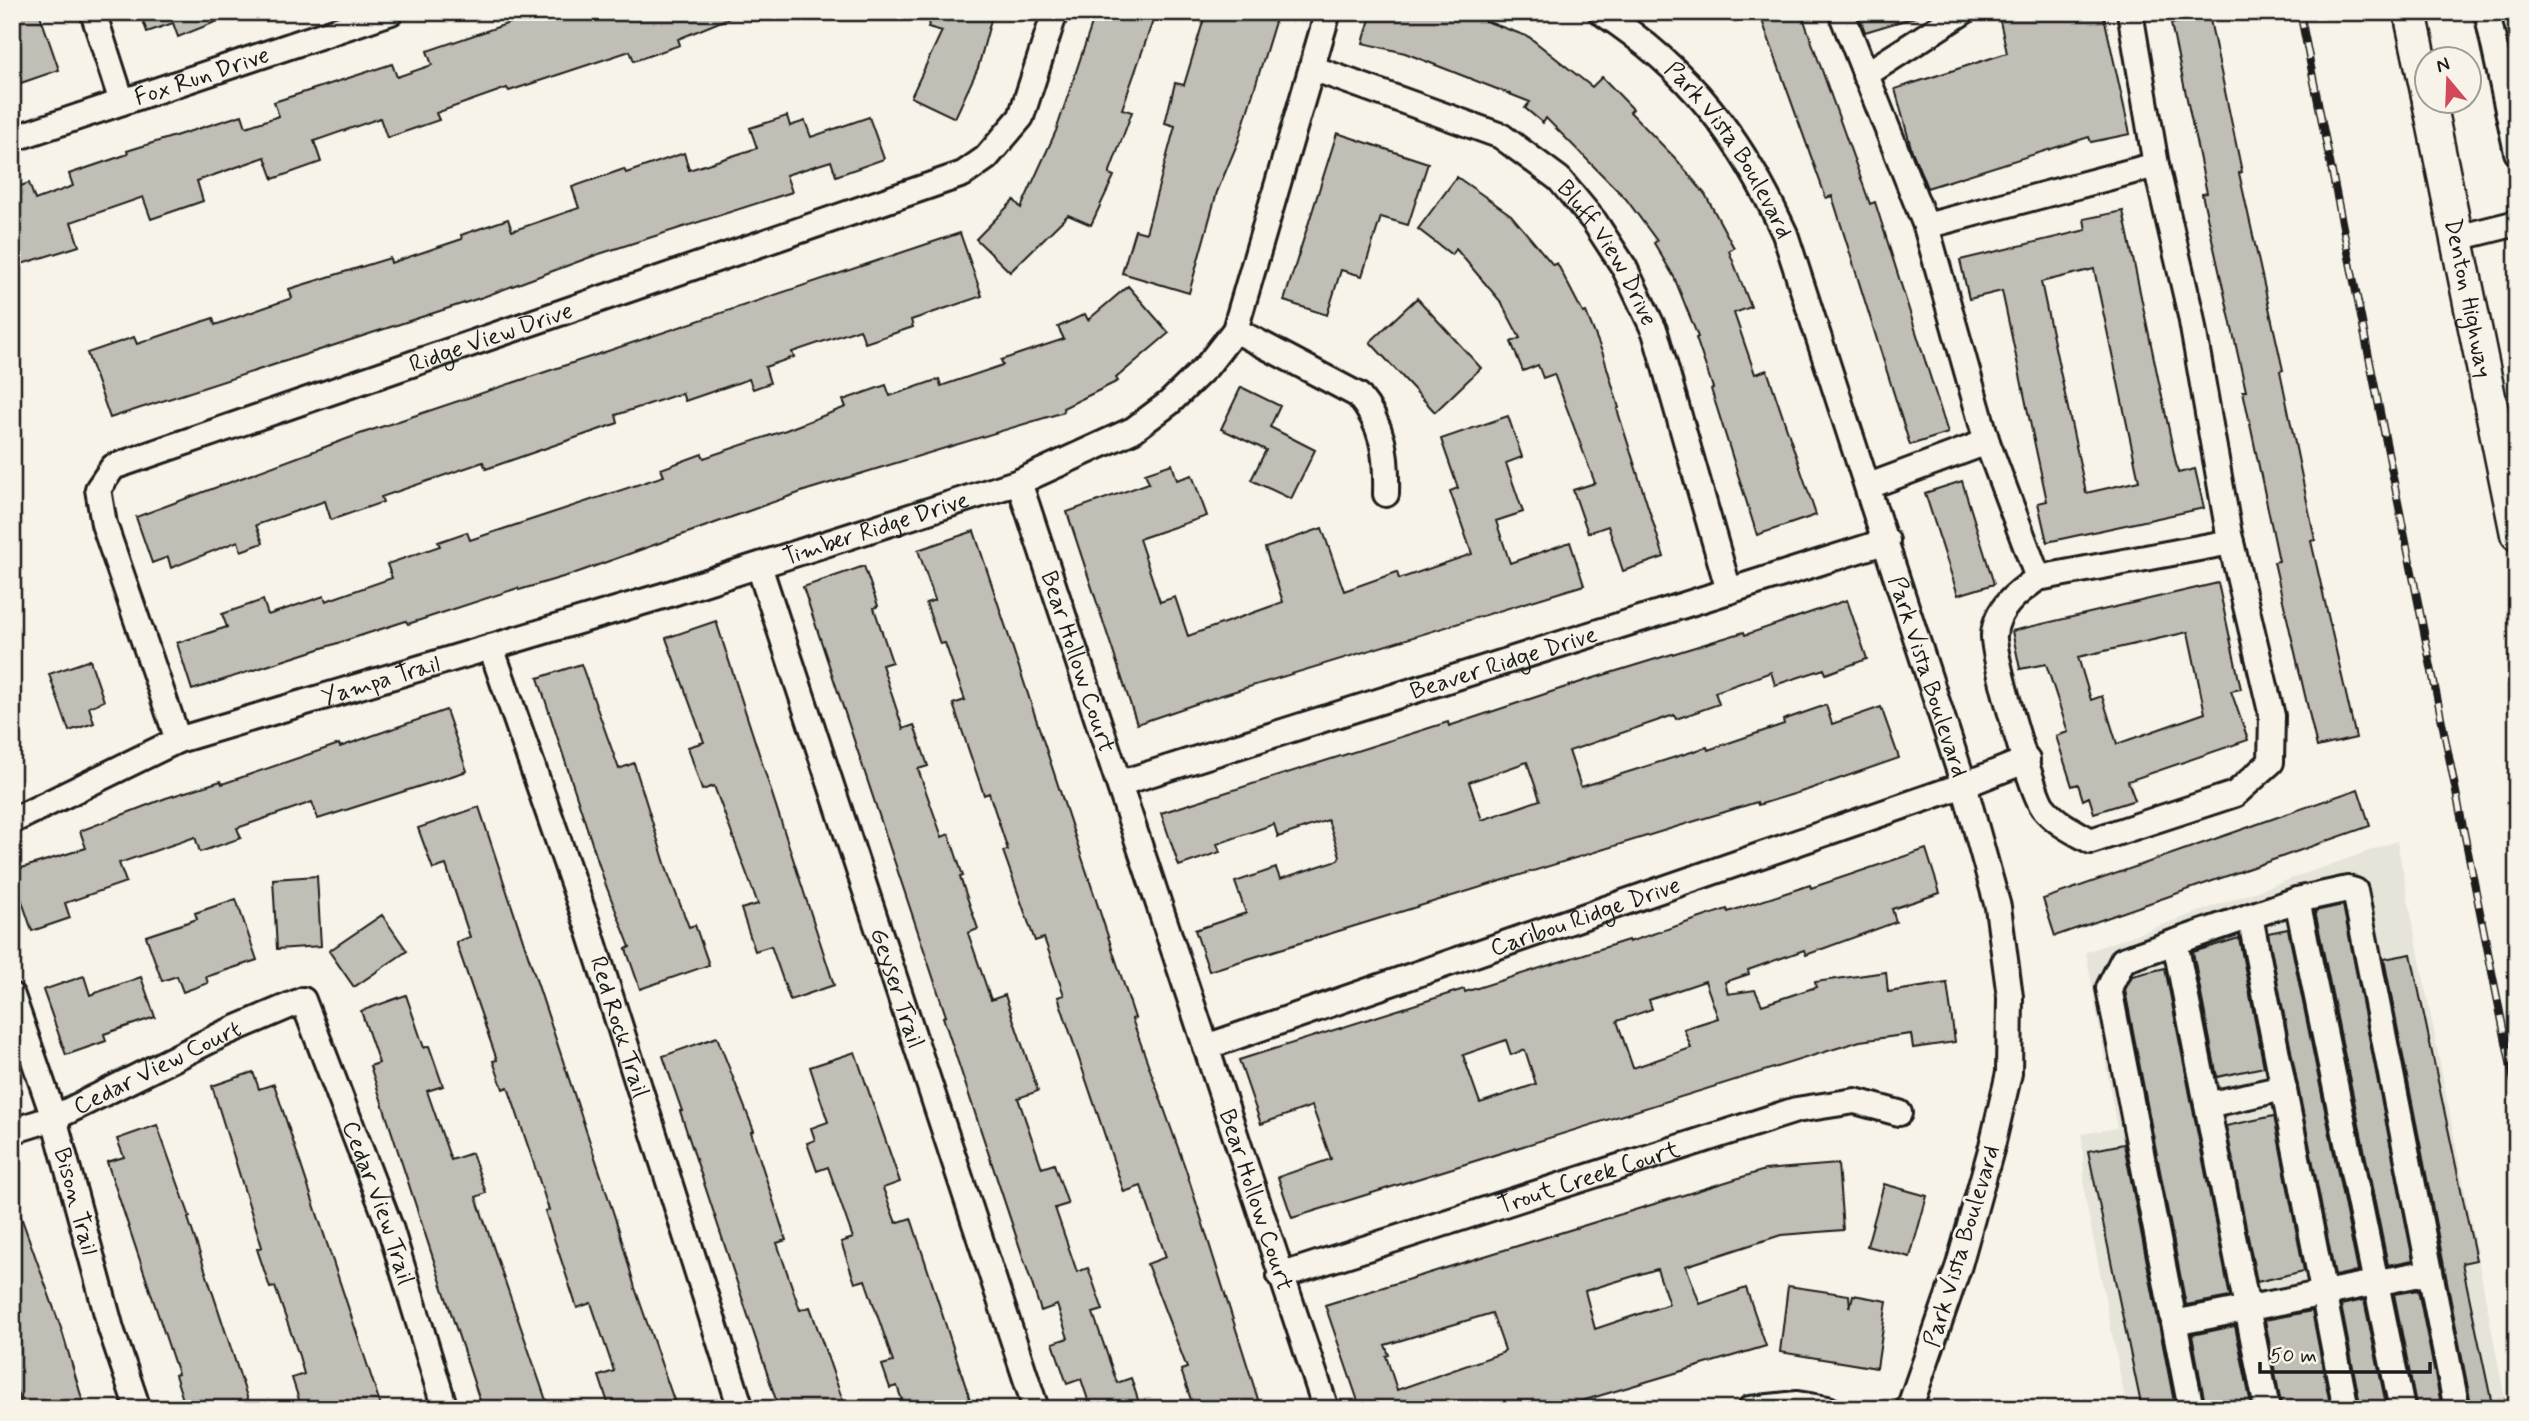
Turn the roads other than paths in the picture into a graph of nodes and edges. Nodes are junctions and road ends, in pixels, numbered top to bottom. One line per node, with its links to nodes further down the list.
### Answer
1 (93, 12): 14 (street)
2 (391, 12): 14 (street, Fox Run Drive)
3 (1055, 12): 35 (street, Ridge View Drive)
4 (1328, 12): 12 (street)
5 (1601, 12): 26 (street, Park Vista Boulevard)
6 (1841, 12): 13 (street)
7 (1963, 12): 13 (street)
8 (2130, 12): 18 (street)
9 (2410, 12): 11 (main road)
10 (2487, 12): 17 (street)
11 (2417, 46)
12 (1312, 68): 22 (street); 33 (street, Bluff View Drive)
13 (1866, 75): 20 (street)
14 (122, 102): 16 (street, Fox Run Drive)
15 (2432, 116): 21 (main road, Denton Highway)
16 (12, 139)
17 (2517, 152)
18 (2156, 165): 20 (street); 30 (street)
19 (2517, 223): 21 (street)
20 (1926, 226): 23 (street)
21 (2457, 239): 24 (main road, Denton Highway)
22 (1235, 330): 25 (street); 27 (street)
23 (1987, 442): 26 (street); 32 (street)
24 (2510, 463): 28 (main road, Denton Highway)
25 (1019, 482): 31 (street, Timber Ridge Drive); 37 (street, Bear Hollow Court)
26 (1869, 486): 29 (street, Park Vista Boulevard)
27 (1386, 494)
28 (2516, 528)
29 (1887, 541): 33 (street, Beaver Ridge Drive); 38 (street, Park Vista Boulevard)
30 (2231, 542): 32 (street); 36 (street)
31 (759, 566): 34 (street, Yampa Trail); 60 (street, Geyser Trail)
32 (2038, 578): 36 (street)
33 (1729, 591): 37 (street, Beaver Ridge Drive)
34 (491, 647): 35 (street, Yampa Trail); 59 (street, Red Rock Trail)
35 (178, 740): 39 (street, Yampa Trail)
36 (2027, 760): 38 (street, Caribou Ridge Drive)
37 (1121, 783): 45 (street, Bear Hollow Court)
38 (1964, 785): 45 (street, Caribou Ridge Drive); 64 (street, Park Vista Boulevard)
39 (12, 821)
40 (2297, 900): 41 (street); 51 (street); 53 (street)
41 (2250, 916): 42 (street); 46 (street)
42 (2175, 942): 47 (street); 56 (street)
43 (12, 996): 49 (street, Bison Trail)
44 (303, 1000): 49 (street, Cedar View Court); 58 (street, Cedar View Trail)
45 (1206, 1047): 52 (street, Bear Hollow Court)
46 (2284, 1088): 47 (street); 54 (street)
47 (2207, 1105): 55 (street)
48 (1899, 1113): 52 (street, Trout Creek Court)
49 (54, 1118): 50 (street, Cedar View Court); 57 (street, Bison Trail)
50 (12, 1131)
51 (2430, 1272): 53 (street); 69 (street)
52 (1280, 1276): 61 (street, Bear Hollow Court)
53 (2377, 1283): 54 (street); 68 (street)
54 (2324, 1293): 55 (street); 67 (street)
55 (2249, 1308): 56 (street); 66 (street)
56 (2174, 1323): 65 (street)
57 (138, 1409)
58 (445, 1409)
59 (741, 1409)
60 (1036, 1409)
61 (1326, 1409)
62 (1750, 1409): 63 (street)
63 (1828, 1409)
64 (1909, 1409)
65 (2191, 1409)
66 (2267, 1409)
67 (2346, 1409)
68 (2402, 1409)
69 (2457, 1409)

